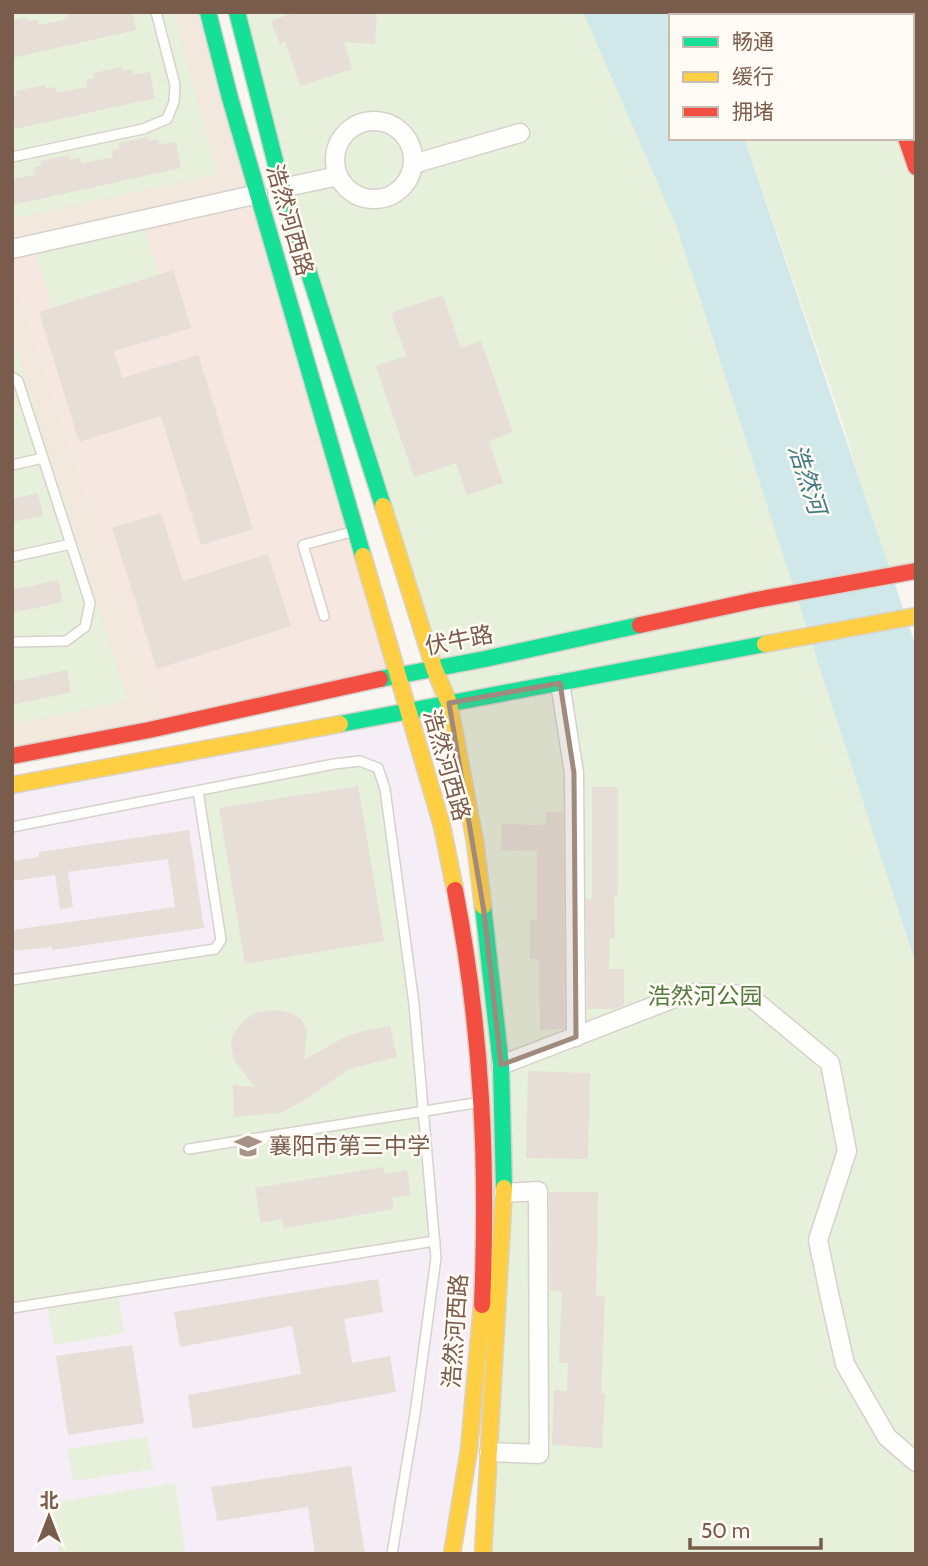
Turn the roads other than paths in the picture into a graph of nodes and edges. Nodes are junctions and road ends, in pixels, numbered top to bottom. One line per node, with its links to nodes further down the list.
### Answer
1 (156, 12): 6 (lane)
2 (208, 12): 11 (street, 浩然河西路)
3 (237, 12): 10 (street, 浩然河西路)
4 (520, 133): 7 (street)
5 (907, 140): 8 (street)
6 (12, 158)
7 (413, 164): 9 (street); 9 (street)
8 (916, 167)
9 (338, 176): 10 (street)
10 (282, 188): 23 (street, 浩然河西路)
11 (258, 194): 12 (street); 16 (street, 浩然河西路)
12 (12, 248)
13 (12, 377): 14 (lane)
14 (43, 458): 15 (lane); 17 (lane)
15 (12, 465)
16 (356, 530): 20 (lane); 24 (street, 浩然河西路)
17 (71, 544): 18 (lane); 22 (lane)
18 (12, 557)
19 (915, 571): 23 (street, 伏牛路)
20 (324, 616)
21 (916, 616): 25 (street)
22 (12, 642)
23 (434, 668): 24 (street, 伏牛路); 26 (street, 浩然河西路)
24 (397, 675): 27 (street, 浩然河西路); 28 (street, 伏牛路)
25 (560, 682): 26 (street); 33 (street)
26 (449, 703): 27 (street); 34 (street, 浩然河西路)
27 (408, 711): 29 (street); 35 (street, 浩然河西路)
28 (12, 756)
29 (12, 785)
30 (198, 791): 31 (lane); 32 (lane); 36 (lane)
31 (12, 827)
32 (12, 979)
33 (576, 1037): 34 (street); 42 (street)
34 (501, 1065): 38 (street, 浩然河西路)
35 (481, 1102): 36 (lane); 43 (street, 浩然河西路)
36 (425, 1111): 37 (lane); 39 (lane)
37 (189, 1149)
38 (504, 1192): 41 (street, 浩然河西路); 41 (street)
39 (435, 1241): 40 (lane); 46 (lane)
40 (12, 1308)
41 (489, 1452): 45 (street, 浩然河西路)
42 (916, 1462)
43 (463, 1485): 44 (street); 47 (street, 浩然河西路)
44 (438, 1543)
45 (484, 1552)
46 (392, 1554)
47 (452, 1554)

